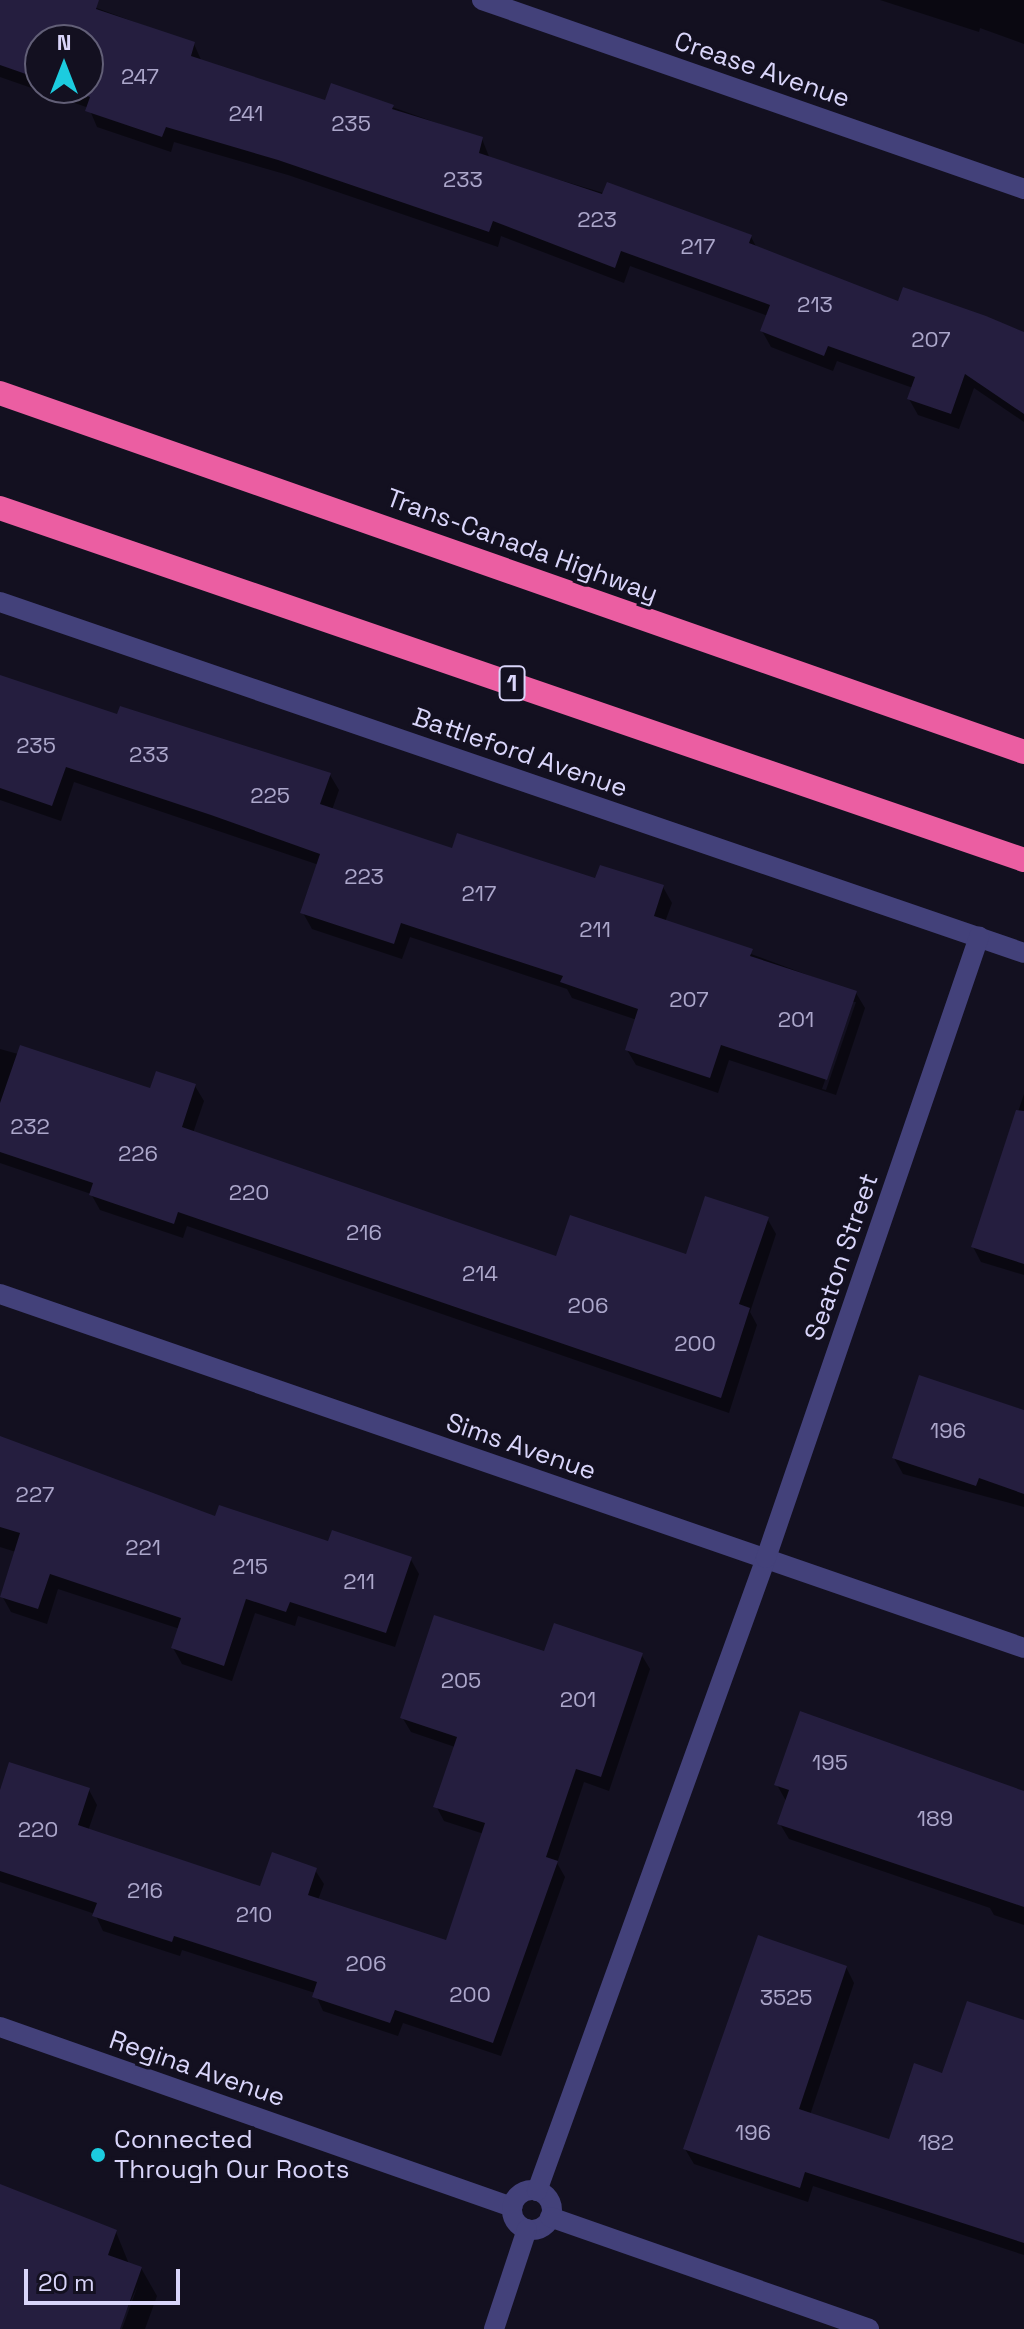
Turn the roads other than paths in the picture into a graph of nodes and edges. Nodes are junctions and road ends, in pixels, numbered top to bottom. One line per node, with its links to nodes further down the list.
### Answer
1 (482, 0): 2 (street, Crease Avenue)
2 (1024, 189)
3 (0, 393): 6 (highway, Trans-Canada Highway)
4 (0, 508): 7 (highway, 1)
5 (0, 602): 8 (street, Battleford Avenue)
6 (1024, 752)
7 (1024, 860)
8 (979, 937): 9 (street, Battleford Avenue); 11 (street, Seaton Street)
9 (1024, 953)
10 (0, 1294): 11 (street, Sims Avenue)
11 (766, 1558): 12 (street, Sims Avenue); 14 (street, Seaton Street)
12 (1024, 1648)
13 (0, 2027): 15 (street, Regina Avenue)
14 (537, 2191): 15 (street); 16 (street)
15 (512, 2207): 17 (street)
16 (550, 2217): 17 (street); 19 (street)
17 (527, 2229): 18 (street)
18 (494, 2329)
19 (869, 2329)

